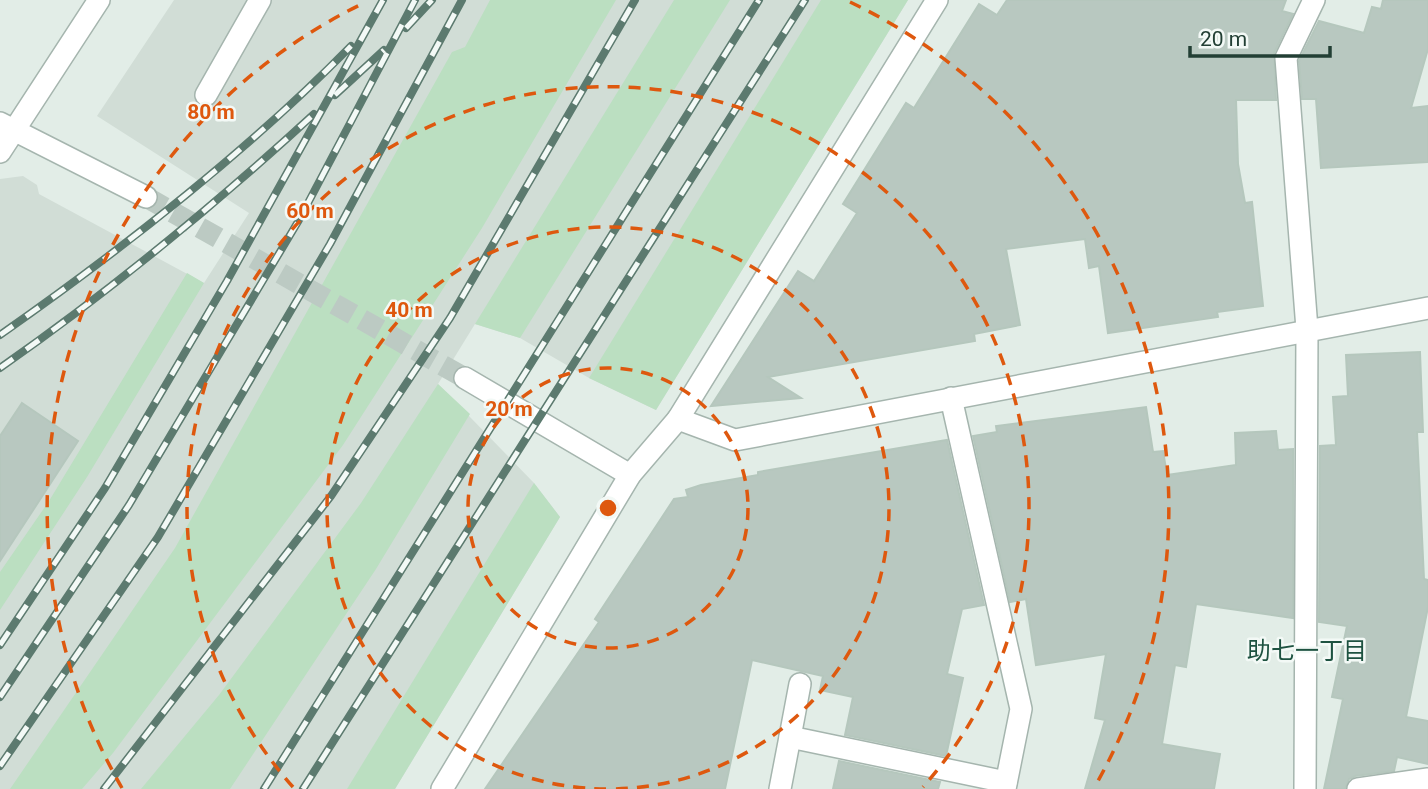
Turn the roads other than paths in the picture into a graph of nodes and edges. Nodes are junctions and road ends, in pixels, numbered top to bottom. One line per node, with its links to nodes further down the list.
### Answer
1 (99, 0): 6 (street)
2 (260, 0): 5 (street)
3 (937, 0): 13 (street)
4 (1314, 0): 10 (street)
5 (205, 95)
6 (8, 126): 7 (street); 8 (street)
7 (0, 152)
8 (146, 197)
9 (1428, 307): 10 (street)
10 (1307, 329): 12 (street); 21 (street)
11 (465, 378): 14 (street)
12 (951, 398): 13 (street); 18 (street)
13 (678, 419): 14 (street)
14 (630, 475): 19 (street)
15 (800, 684): 16 (street)
16 (790, 737): 18 (street); 20 (street)
17 (1428, 779): 22 (street)
18 (1006, 785)
19 (442, 789)
20 (780, 789)
21 (1305, 789)
22 (1358, 789)

